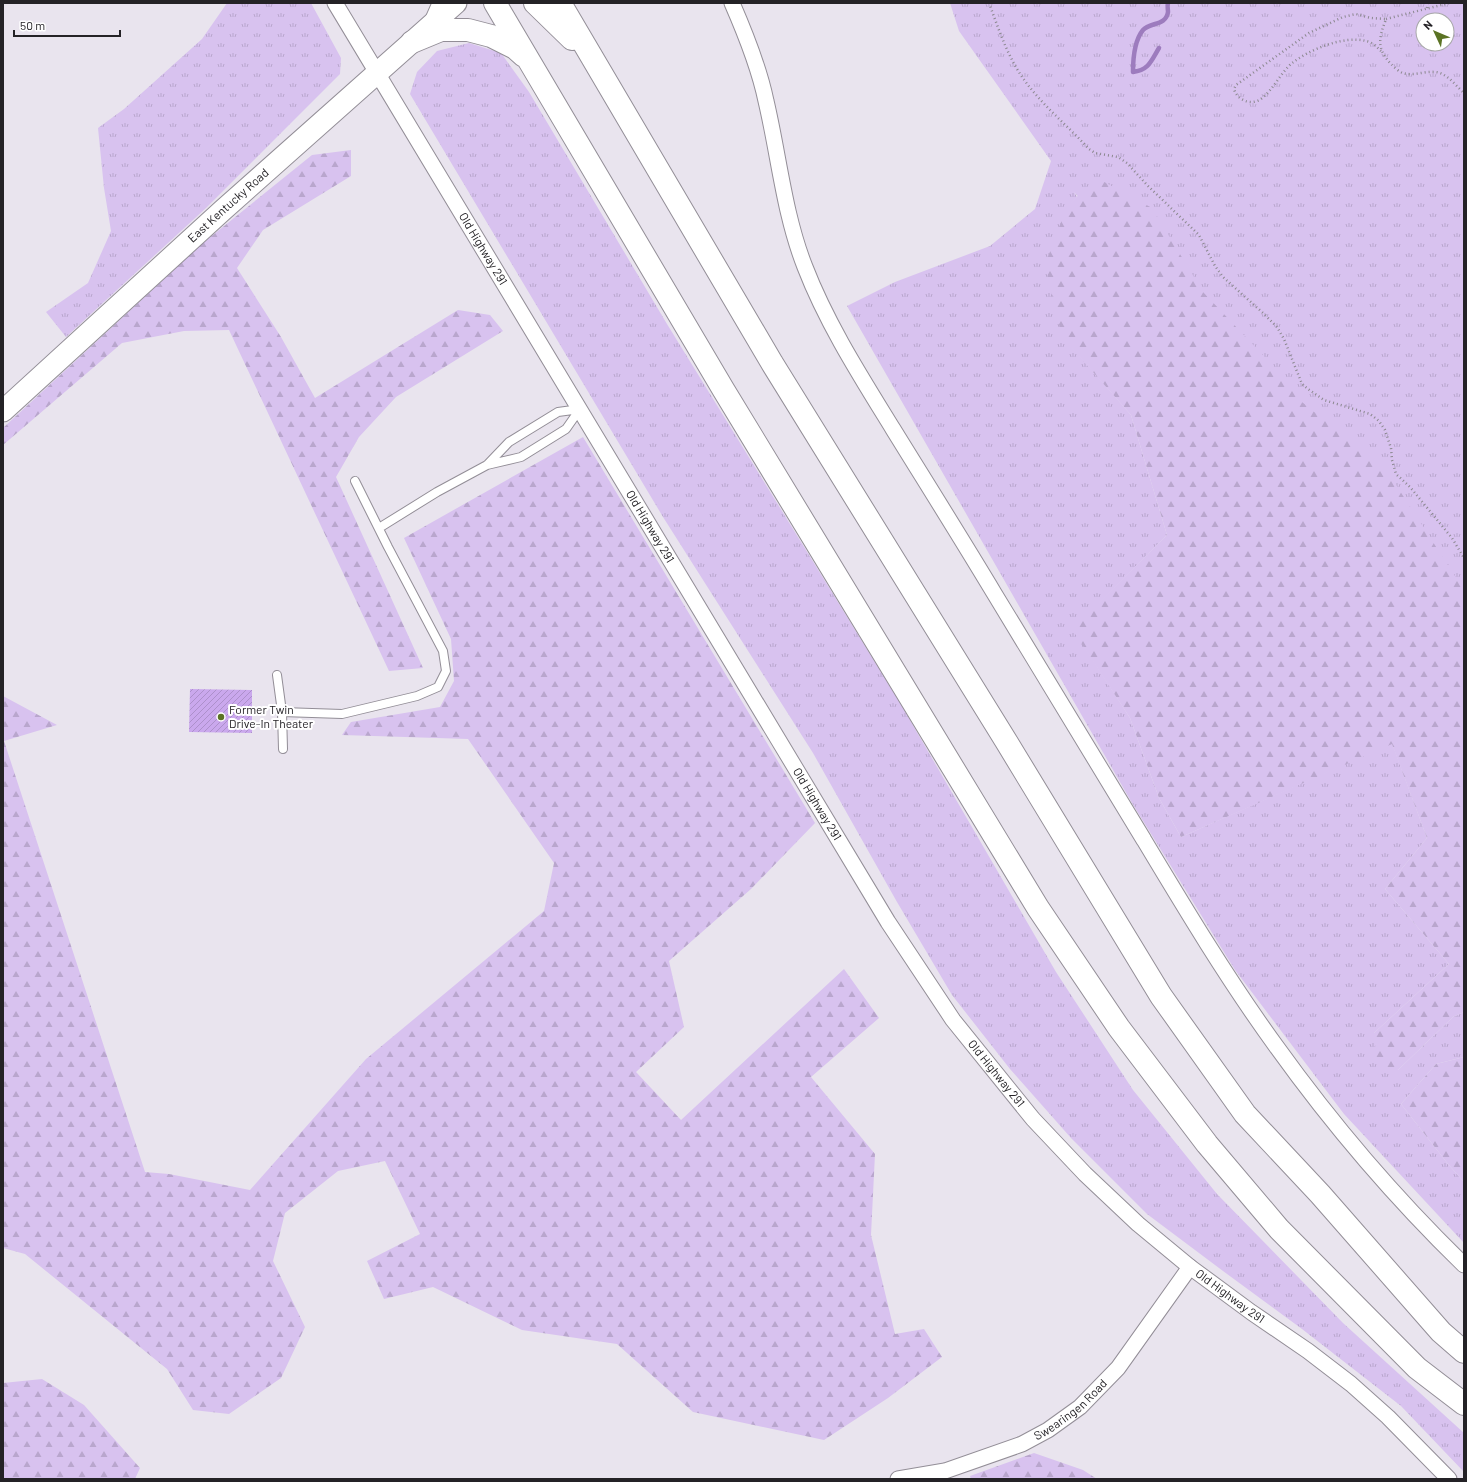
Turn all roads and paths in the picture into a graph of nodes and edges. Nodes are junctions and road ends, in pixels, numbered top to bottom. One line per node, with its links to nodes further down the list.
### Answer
1 (335, 3): 17 (street, Old Highway 291)
2 (456, 3): 11 (main road, East Kentucky Road)
3 (495, 3): 15 (highway)
4 (535, 3): 16 (highway)
5 (560, 3): 16 (highway)
6 (732, 3): 28 (street)
7 (990, 3): 24 (path)
8 (1428, 3): 10 (path)
9 (1449, 3): 10 (path)
10 (1427, 8): 12 (path)
11 (441, 11): 13 (main road, East Kentucky Road)
12 (1386, 19): 14 (path); 14 (path)
13 (412, 42): 15 (highway); 17 (main road, East Kentucky Road)
14 (1381, 51): 18 (path)
15 (528, 59): 31 (highway)
16 (595, 63): 30 (highway)
17 (377, 73): 19 (street, Old Highway 291); 20 (main road, East Kentucky Road)
18 (1464, 93)
19 (580, 409): 21 (lane); 21 (lane); 29 (street, Old Highway 291)
20 (3, 411)
21 (487, 464): 23 (lane)
22 (355, 481): 23 (lane)
23 (379, 528): 26 (lane)
24 (1464, 558)
25 (277, 675): 26 (lane)
26 (282, 712): 27 (lane)
27 (283, 749)
28 (1464, 1265)
29 (1190, 1267): 32 (street, Swearingen Road); 33 (street, Old Highway 291)
30 (1464, 1352)
31 (1464, 1404)
32 (898, 1479)
33 (1449, 1479)

